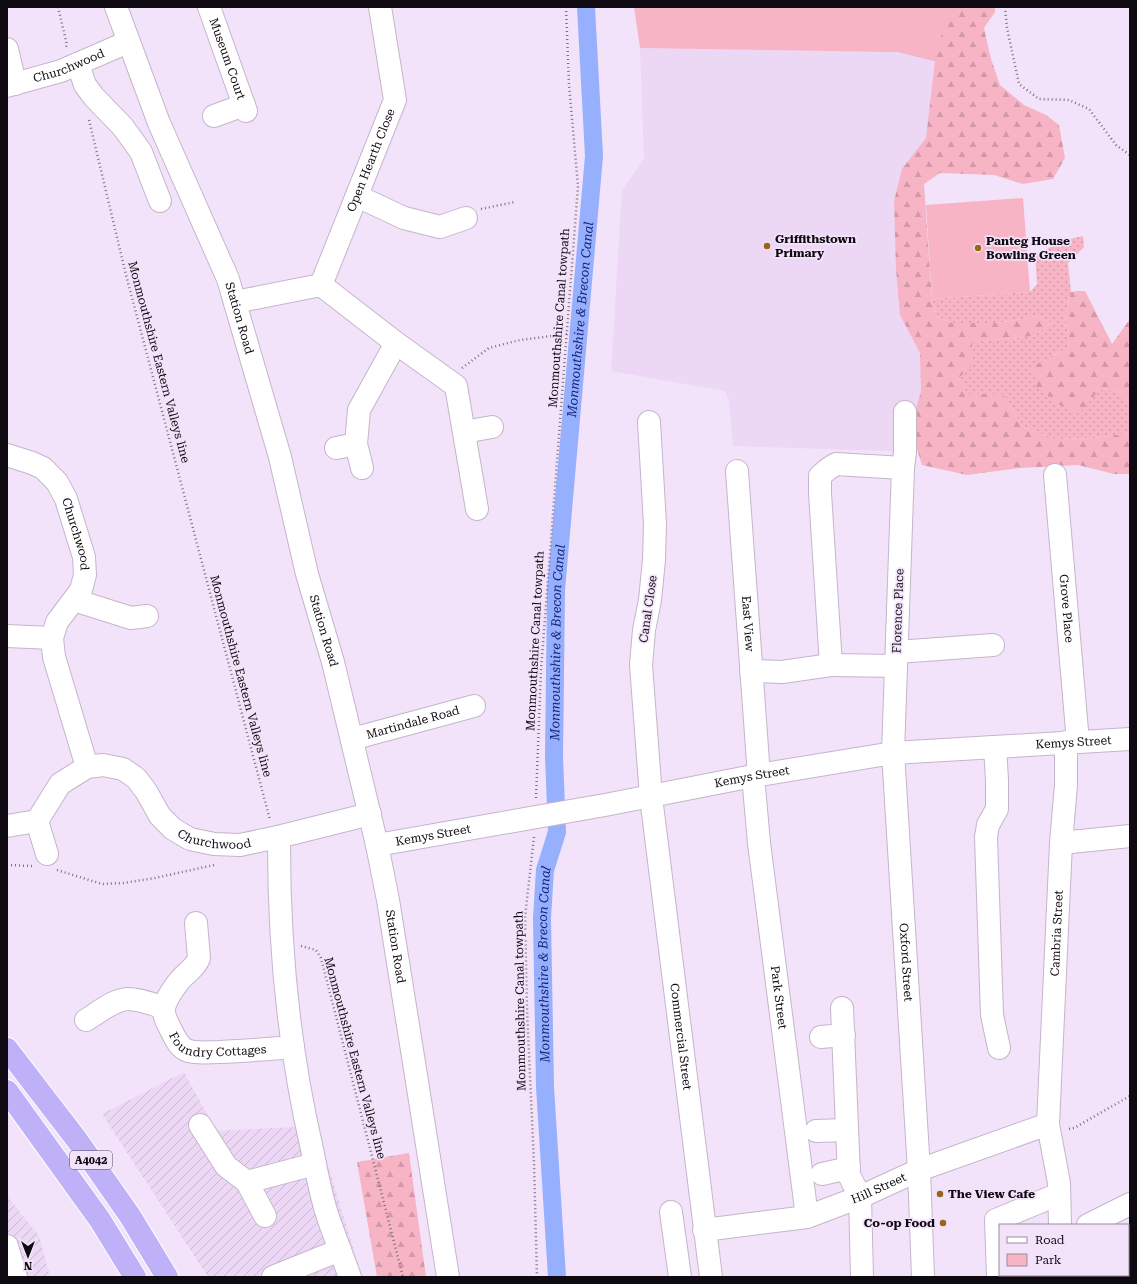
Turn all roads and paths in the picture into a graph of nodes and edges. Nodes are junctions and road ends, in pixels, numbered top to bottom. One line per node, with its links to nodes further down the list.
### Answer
1 (58, 7): 9 (path)
2 (116, 7): 7 (street, Station Road)
3 (209, 7): 11 (street, Museum Court)
4 (380, 7): 14 (street, Open Hearth Close)
5 (566, 7): 20 (path, Monmouthshire Canal towpath)
6 (1005, 7): 13 (path)
7 (128, 42): 9 (street, Churchwood); 19 (street, Station Road)
8 (7, 49): 10 (street)
9 (69, 68): 10 (street, Churchwood); 15 (street)
10 (11, 85)
11 (214, 116)
12 (88, 118): 54 (path, Monmouthshire Eastern Valleys line)
13 (1130, 155)
14 (356, 196): 17 (street); 18 (street, Open Hearth Close)
15 (160, 201)
16 (515, 202): 17 (path)
17 (466, 218)
18 (321, 285): 19 (street); 21 (street)
19 (235, 302): 42 (street, Station Road)
20 (567, 334): 22 (path); 51 (path, Monmouthshire Canal towpath)
21 (396, 343): 22 (street); 28 (street)
22 (451, 382): 26 (street)
23 (904, 412): 29 (street, Florence Place)
24 (648, 422): 49 (street, Canal Close)
25 (492, 427): 26 (street)
26 (464, 432): 32 (street)
27 (7, 455): 33 (street, Churchwood)
28 (362, 468)
29 (903, 468): 38 (street, Florence Place); 39 (street)
30 (737, 471): 40 (street, East View)
31 (1055, 475): 44 (street, Grove Place)
32 (477, 509)
33 (74, 600): 34 (street); 36 (street, Churchwood)
34 (147, 616)
35 (7, 636): 36 (street)
36 (52, 638): 47 (street, Churchwood)
37 (993, 645): 38 (street)
38 (896, 659): 39 (street); 46 (street, Florence Place)
39 (831, 665): 40 (street)
40 (751, 671): 48 (street, East View)
41 (474, 706): 42 (street, Martindale Road)
42 (352, 738): 50 (street, Station Road)
43 (1130, 738): 44 (street, Kemys Street)
44 (1072, 742): 45 (street, Kemys Street); 56 (street, Cambria Street)
45 (995, 747): 46 (street, Kemys Street); 69 (street)
46 (893, 753): 48 (street, Kemys Street); 79 (street, Oxford Street)
47 (87, 767): 52 (street, Churchwood); 54 (street, Churchwood)
48 (756, 776): 49 (street, Kemys Street); 87 (street, Park Street)
49 (651, 797): 51 (street, Kemys Street); 90 (street, Commercial Street)
50 (370, 814): 54 (street, Churchwood); 57 (street, Station Road)
51 (538, 816): 57 (street, Kemys Street); 100 (path, Monmouthshire Canal towpath)
52 (38, 821): 53 (street); 58 (street)
53 (7, 826)
54 (274, 829): 62 (street)
55 (1130, 836): 56 (street)
56 (1061, 843): 74 (street, Cambria Street)
57 (377, 844): 99 (street, Station Road)
58 (46, 863): 59 (path); 60 (path)
59 (215, 864)
60 (7, 865)
61 (196, 923): 63 (street, Foundry Cottages)
62 (283, 948): 68 (street); 98 (path, Monmouthshire Eastern Valleys line)
63 (164, 1008): 65 (street); 68 (street, Foundry Cottages)
64 (842, 1008): 66 (street)
65 (86, 1020)
66 (844, 1034): 67 (street); 75 (street)
67 (821, 1036)
68 (293, 1048): 77 (street)
69 (999, 1048)
70 (7, 1049): 95 (highway, A4042)
71 (7, 1092): 94 (highway, A4042)
72 (1130, 1096): 74 (path)
73 (200, 1125): 81 (street)
74 (1049, 1129): 79 (street, Hill Street); 82 (street, Cambria Street)
75 (847, 1130): 76 (street); 78 (street)
76 (816, 1131)
77 (315, 1164): 81 (street); 92 (street)
78 (849, 1168): 80 (street); 83 (street)
79 (919, 1170): 83 (street, Hill Street); 104 (street, Oxford Street)
80 (822, 1174)
81 (247, 1182): 86 (street)
82 (1059, 1194): 88 (street, Cambria Street); 105 (street)
83 (860, 1197): 87 (street, Hill Street); 103 (street)
84 (1130, 1204): 89 (street)
85 (671, 1212): 101 (street)
86 (265, 1216)
87 (807, 1217): 90 (street, Hill Street)
88 (1060, 1224)
89 (1090, 1224)
90 (704, 1230): 102 (street, Commercial Street)
91 (7, 1246): 93 (street)
92 (340, 1250): 96 (street); 97 (street)
93 (16, 1277)
94 (135, 1277)
95 (167, 1277)
96 (273, 1277)
97 (350, 1277)
98 (404, 1277)
99 (448, 1277)
100 (537, 1277)
101 (680, 1277)
102 (711, 1277)
103 (862, 1277)
104 (923, 1277)
105 (998, 1277)

